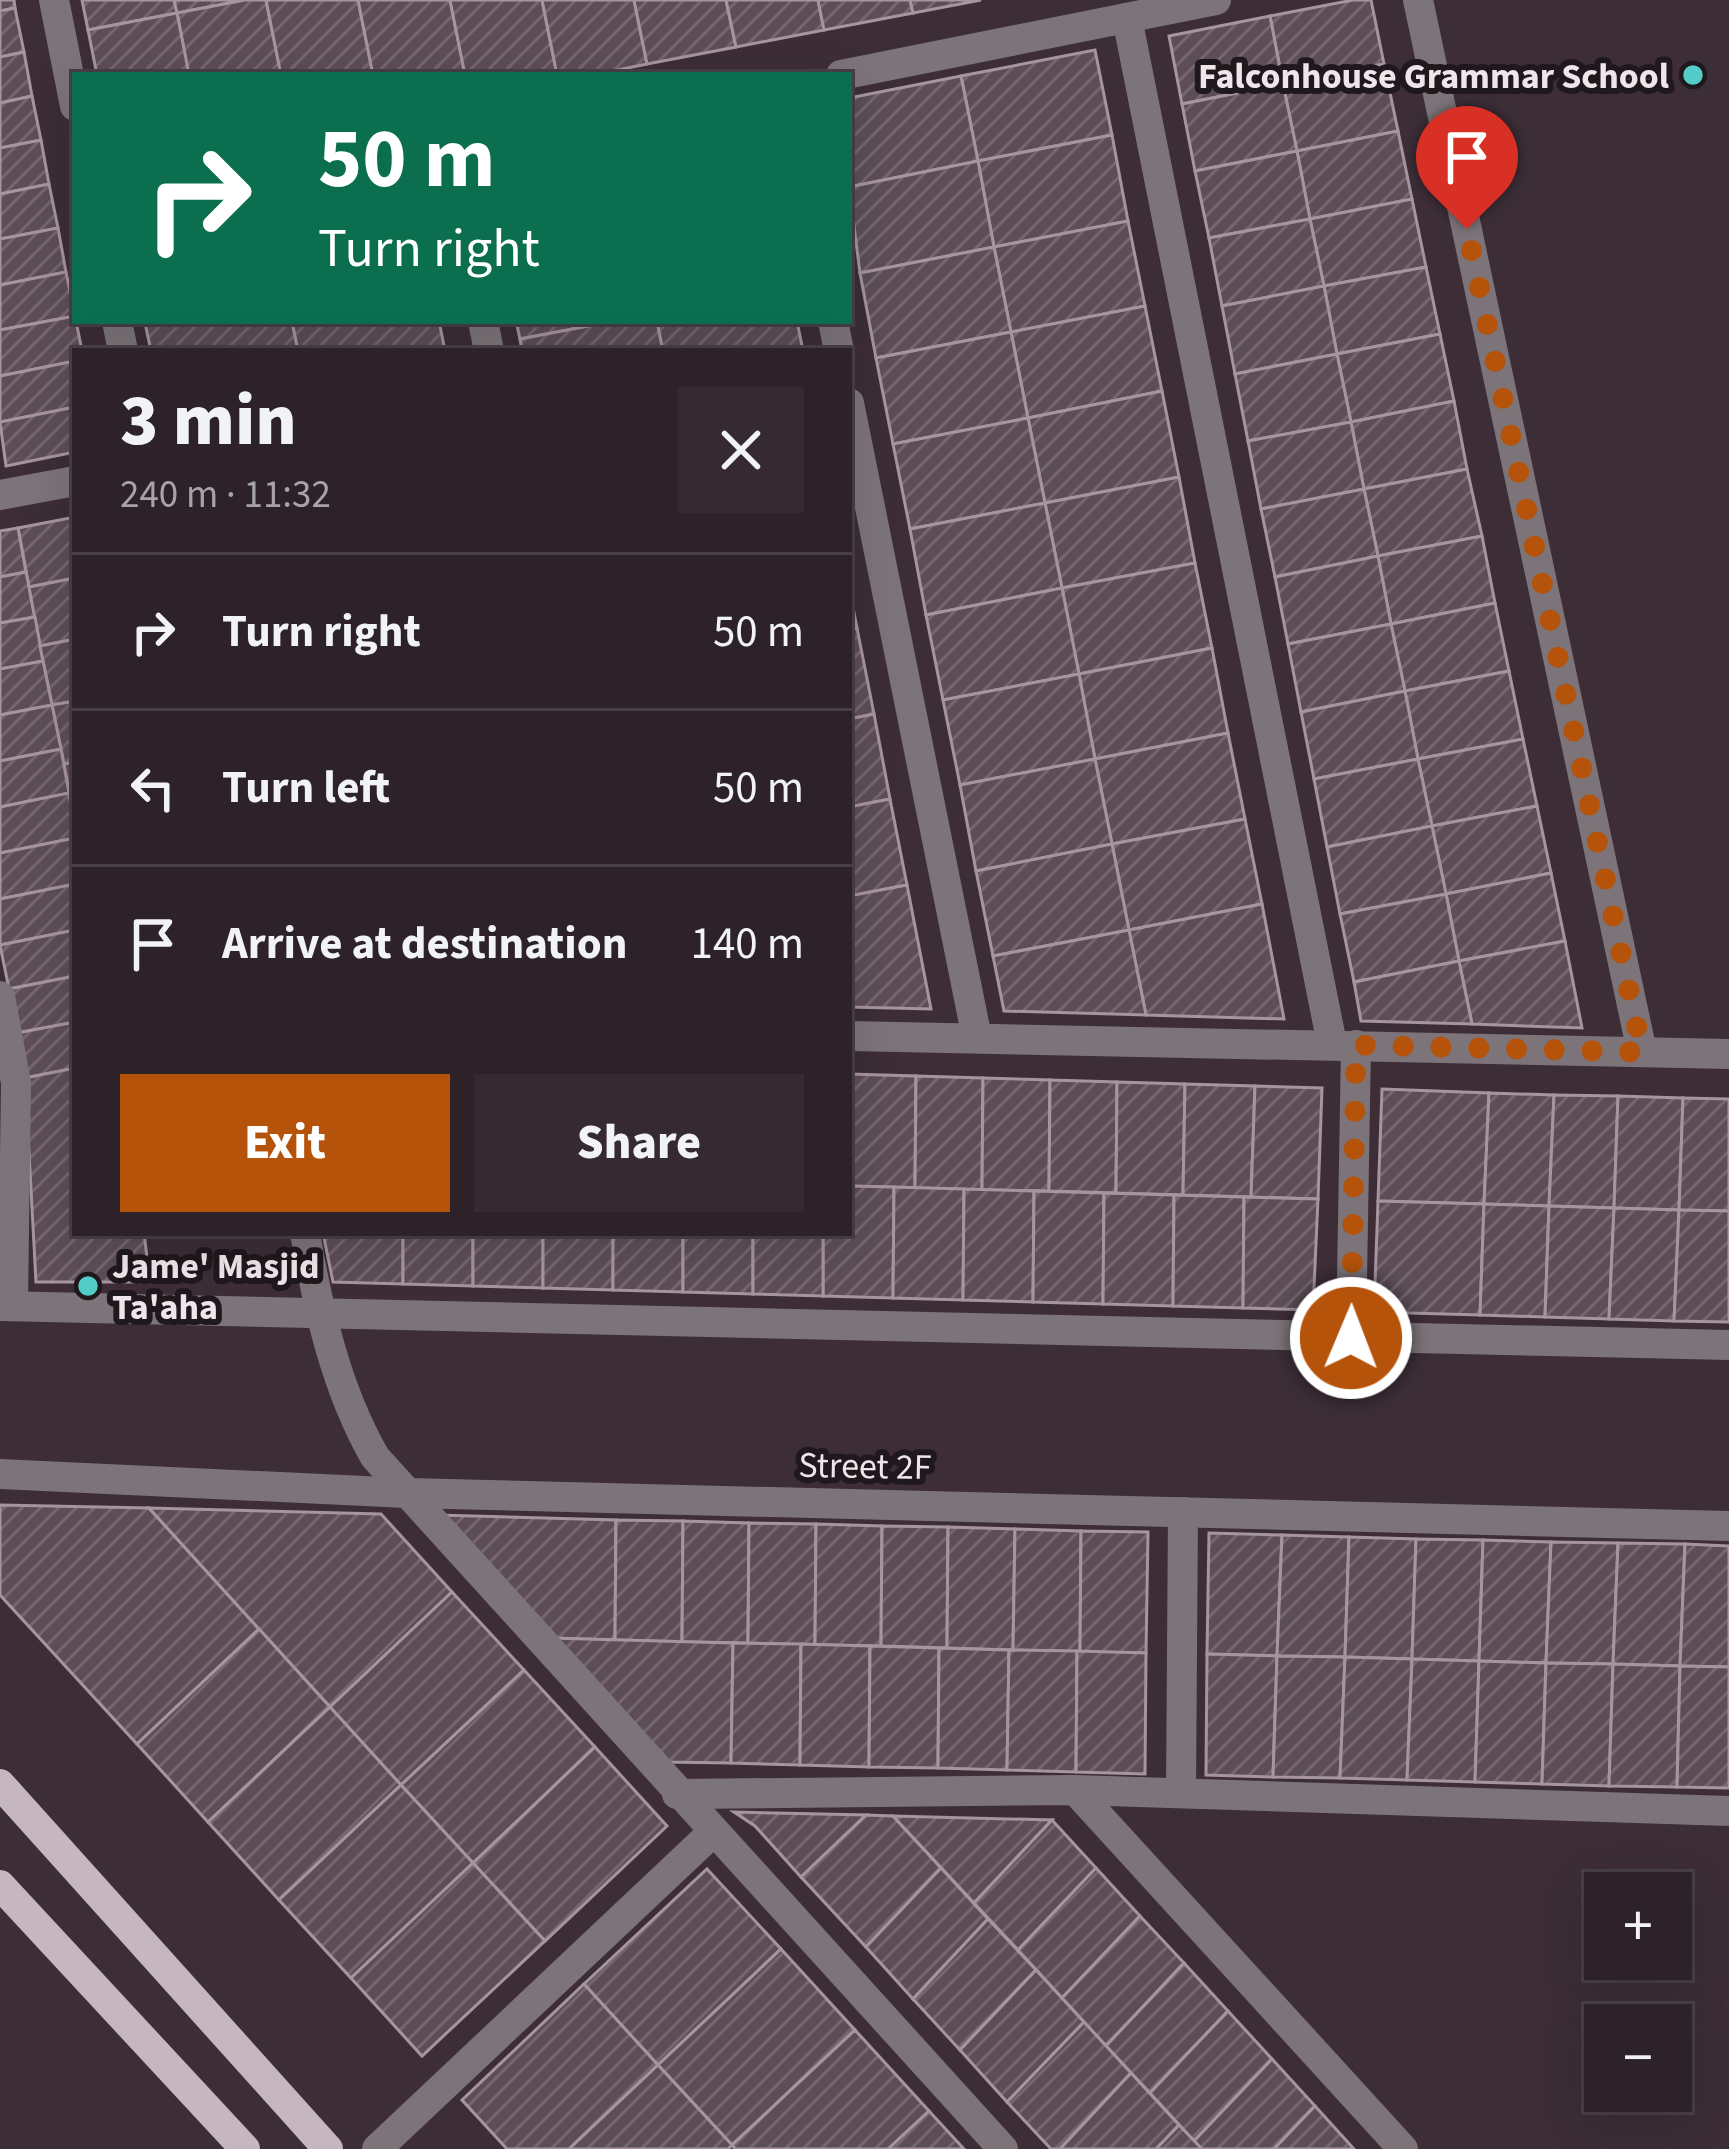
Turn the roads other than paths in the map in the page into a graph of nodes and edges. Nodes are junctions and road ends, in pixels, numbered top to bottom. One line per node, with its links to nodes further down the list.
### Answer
1 (54, 0): 6 (street)
2 (1216, 0): 4 (street)
3 (1418, 0): 14 (street)
4 (1126, 18): 5 (street); 13 (street)
5 (852, 73)
6 (72, 91)
7 (852, 418): 12 (street)
8 (72, 482): 9 (street)
9 (0, 495)
10 (0, 996): 16 (street)
11 (852, 1036): 12 (street)
12 (977, 1038): 13 (street)
13 (1344, 1044): 14 (street); 20 (street)
14 (1642, 1052): 15 (street)
15 (1729, 1054)
16 (8, 1082): 18 (street)
17 (305, 1236): 19 (street)
18 (6, 1306): 19 (street)
19 (319, 1312): 20 (street); 23 (street)
20 (1351, 1338): 21 (street)
21 (1729, 1345)
22 (0, 1474): 23 (street, Street 2F)
23 (407, 1492): 24 (street, Street 2F); 29 (street)
24 (1183, 1512): 25 (street, Street 2F); 28 (street)
25 (1729, 1526)
26 (0, 1784): 34 (main road)
27 (1075, 1790): 28 (street); 29 (street); 37 (street)
28 (1181, 1793): 30 (street)
29 (677, 1794): 31 (street)
30 (1729, 1811)
31 (712, 1833): 35 (street); 36 (street)
32 (0, 1886): 33 (main road)
33 (245, 2149)
34 (328, 2149)
35 (377, 2149)
36 (1003, 2149)
37 (1403, 2149)

